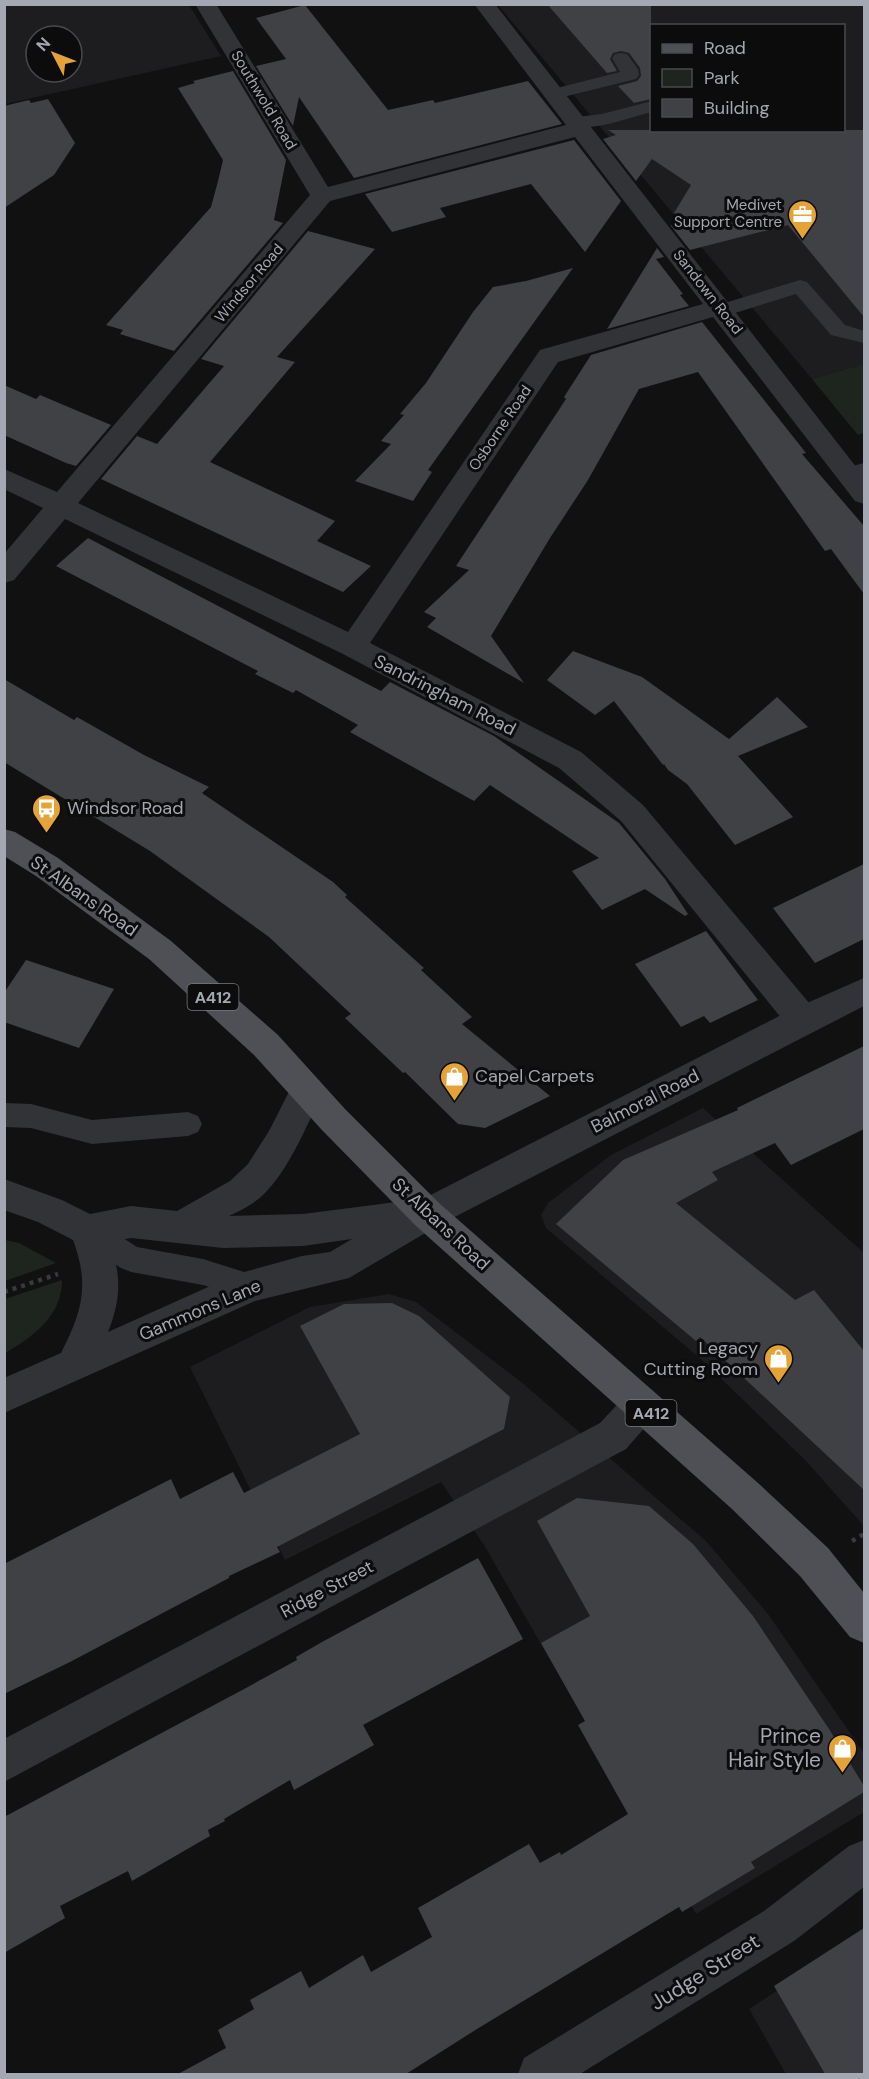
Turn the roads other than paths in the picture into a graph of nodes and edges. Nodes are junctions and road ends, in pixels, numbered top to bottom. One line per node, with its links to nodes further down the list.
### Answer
1 (205, 4): 7 (street, Southwold Road)
2 (484, 4): 4 (street, Sandown Road)
3 (621, 58): 4 (lane)
4 (555, 94): 6 (street, Sandown Road)
5 (650, 106): 6 (lane)
6 (577, 125): 7 (street); 8 (street, Sandown Road)
7 (322, 196): 13 (street, Windsor Road)
8 (721, 309): 9 (lane); 10 (street, Sandown Road); 15 (street, Osborne Road)
9 (864, 337)
10 (857, 472): 12 (street, Sandown Road)
11 (4, 478): 13 (street, Sandringham Road)
12 (864, 495)
13 (60, 504): 14 (street, Windsor Road); 15 (street, Sandringham Road)
14 (4, 573)
15 (353, 647): 18 (street, Sandringham Road)
16 (4, 841): 19 (main road, St Albans Road / A412)
17 (864, 991): 18 (street, Balmoral Road)
18 (803, 1020): 23 (street, Balmoral Road)
19 (307, 1090): 23 (main road, St Albans Road / A412); 24 (street)
20 (4, 1115): 21 (lane)
21 (188, 1124)
22 (4, 1194): 25 (street)
23 (427, 1214): 24 (street); 26 (street, Gammons Lane); 29 (main road, St Albans Road / A412)
24 (184, 1226): 25 (street)
25 (92, 1245): 26 (lane); 27 (street)
26 (250, 1286): 27 (street, Gammons Lane)
27 (74, 1364): 28 (street, Gammons Lane)
28 (4, 1396)
29 (641, 1405): 30 (main road, St Albans Road / A412); 31 (street, Ridge Street)
30 (864, 1623)
31 (4, 1762)
32 (864, 1861): 33 (street, Judge Street)
33 (540, 2074)

